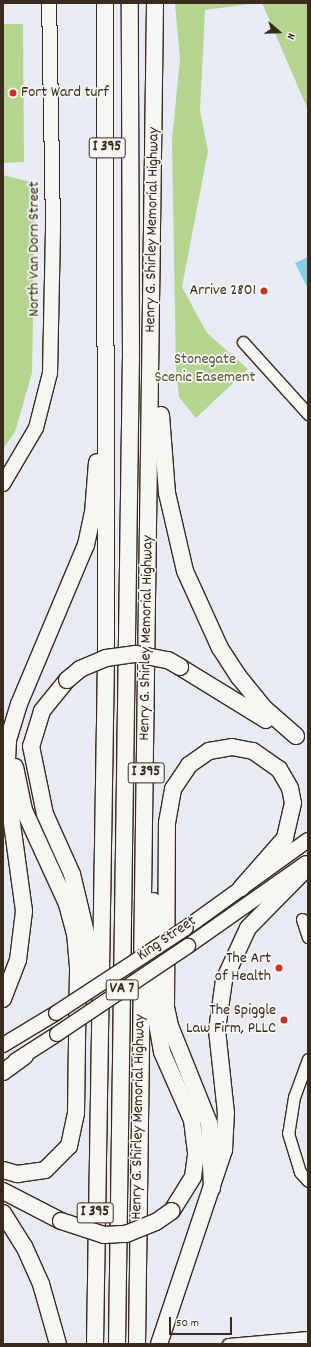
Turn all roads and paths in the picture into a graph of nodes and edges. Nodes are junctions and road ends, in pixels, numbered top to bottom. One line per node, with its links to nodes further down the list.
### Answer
1 (49, 3): 9 (main road, North Van Dorn Street)
2 (105, 3): 6 (highway, I 395)
3 (130, 3): 34 (highway)
4 (155, 3): 5 (highway, Henry G. Shirley Memorial Highway / I 395)
5 (154, 202): 11 (highway); 12 (highway, Henry G. Shirley Memorial Highway / I 395)
6 (107, 293): 10 (highway); 25 (highway, I 395)
7 (243, 342): 8 (street)
8 (308, 414)
9 (3, 484)
10 (19, 704): 19 (highway); 26 (highway)
11 (302, 739): 25 (highway, bridge)
12 (146, 780): 29 (highway, bridge); 35 (highway, Henry G. Shirley Memorial Highway / I 395)
13 (308, 840): 16 (main road, King Street / VA 7)
14 (308, 862): 21 (main road, King Street / VA 7, bridge)
15 (308, 867): 28 (highway)
16 (241, 888): 20 (main road, King Street / VA 7, bridge); 28 (highway)
17 (302, 919): 18 (street)
18 (308, 936)
19 (3, 999)
20 (3, 1045)
21 (25, 1056): 23 (main road, King Street / VA 7); 24 (highway)
22 (308, 1058): 27 (street)
23 (3, 1067)
24 (3, 1072)
25 (97, 1081): 33 (highway, I 395)
26 (3, 1170)
27 (308, 1181)
28 (212, 1188): 36 (highway)
29 (3, 1191)
30 (3, 1213): 32 (highway)
31 (308, 1337): 37 (street)
32 (58, 1344)
33 (95, 1344)
34 (117, 1344)
35 (137, 1344)
36 (159, 1344)
37 (228, 1344)

